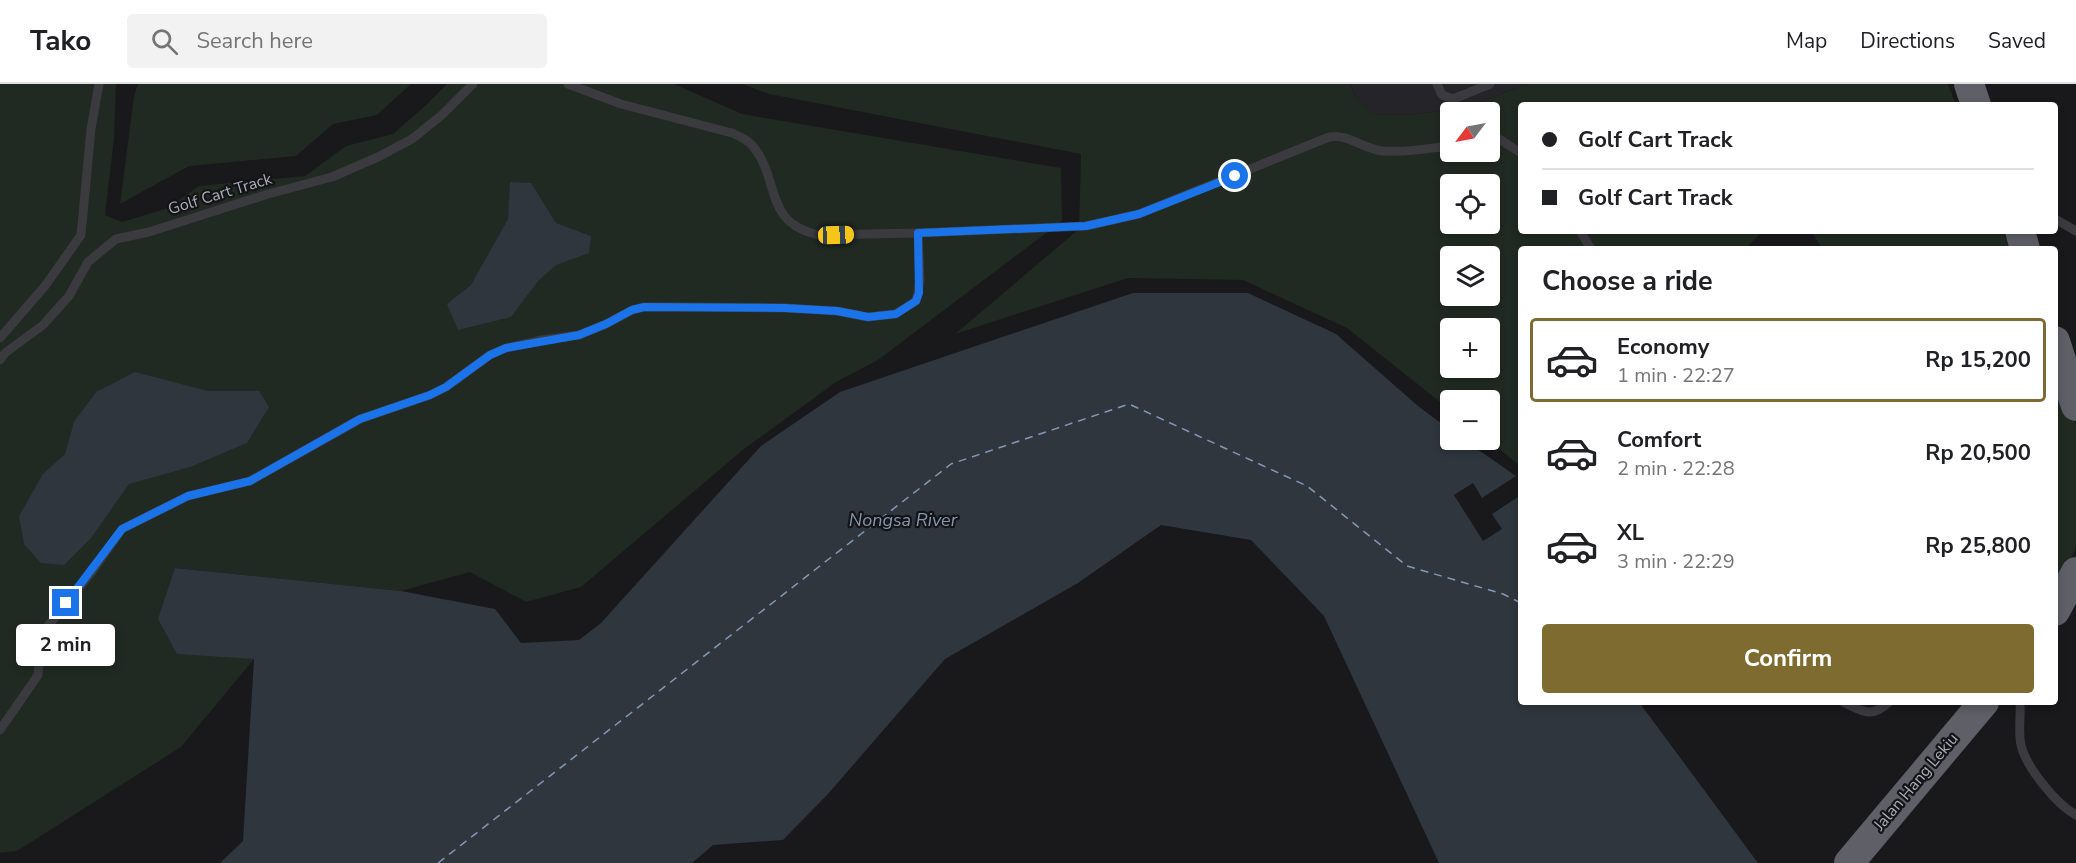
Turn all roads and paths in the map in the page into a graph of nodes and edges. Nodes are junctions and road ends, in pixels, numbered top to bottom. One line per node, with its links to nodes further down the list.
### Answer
1 (99, 84): 14 (lane)
2 (473, 84): 16 (lane, Golf Cart Track)
3 (568, 84): 13 (lane)
4 (1437, 84): 5 (lane)
5 (1490, 84)
6 (1969, 84): 7 (highway)
7 (1975, 102)
8 (1500, 140): 10 (lane)
9 (1440, 147): 13 (lane)
10 (1518, 151)
11 (2058, 221): 12 (lane)
12 (2076, 231)
13 (918, 233): 24 (lane)
14 (0, 338)
15 (2058, 350): 17 (highway)
16 (0, 360)
17 (2076, 406)
18 (2076, 572): 19 (highway)
19 (2058, 605)
20 (1851, 705): 21 (lane)
21 (1886, 705)
22 (1981, 705): 26 (highway, Jalan Hang Lekiu)
23 (2020, 705): 25 (lane)
24 (0, 730)
25 (2076, 815)
26 (1849, 863)

